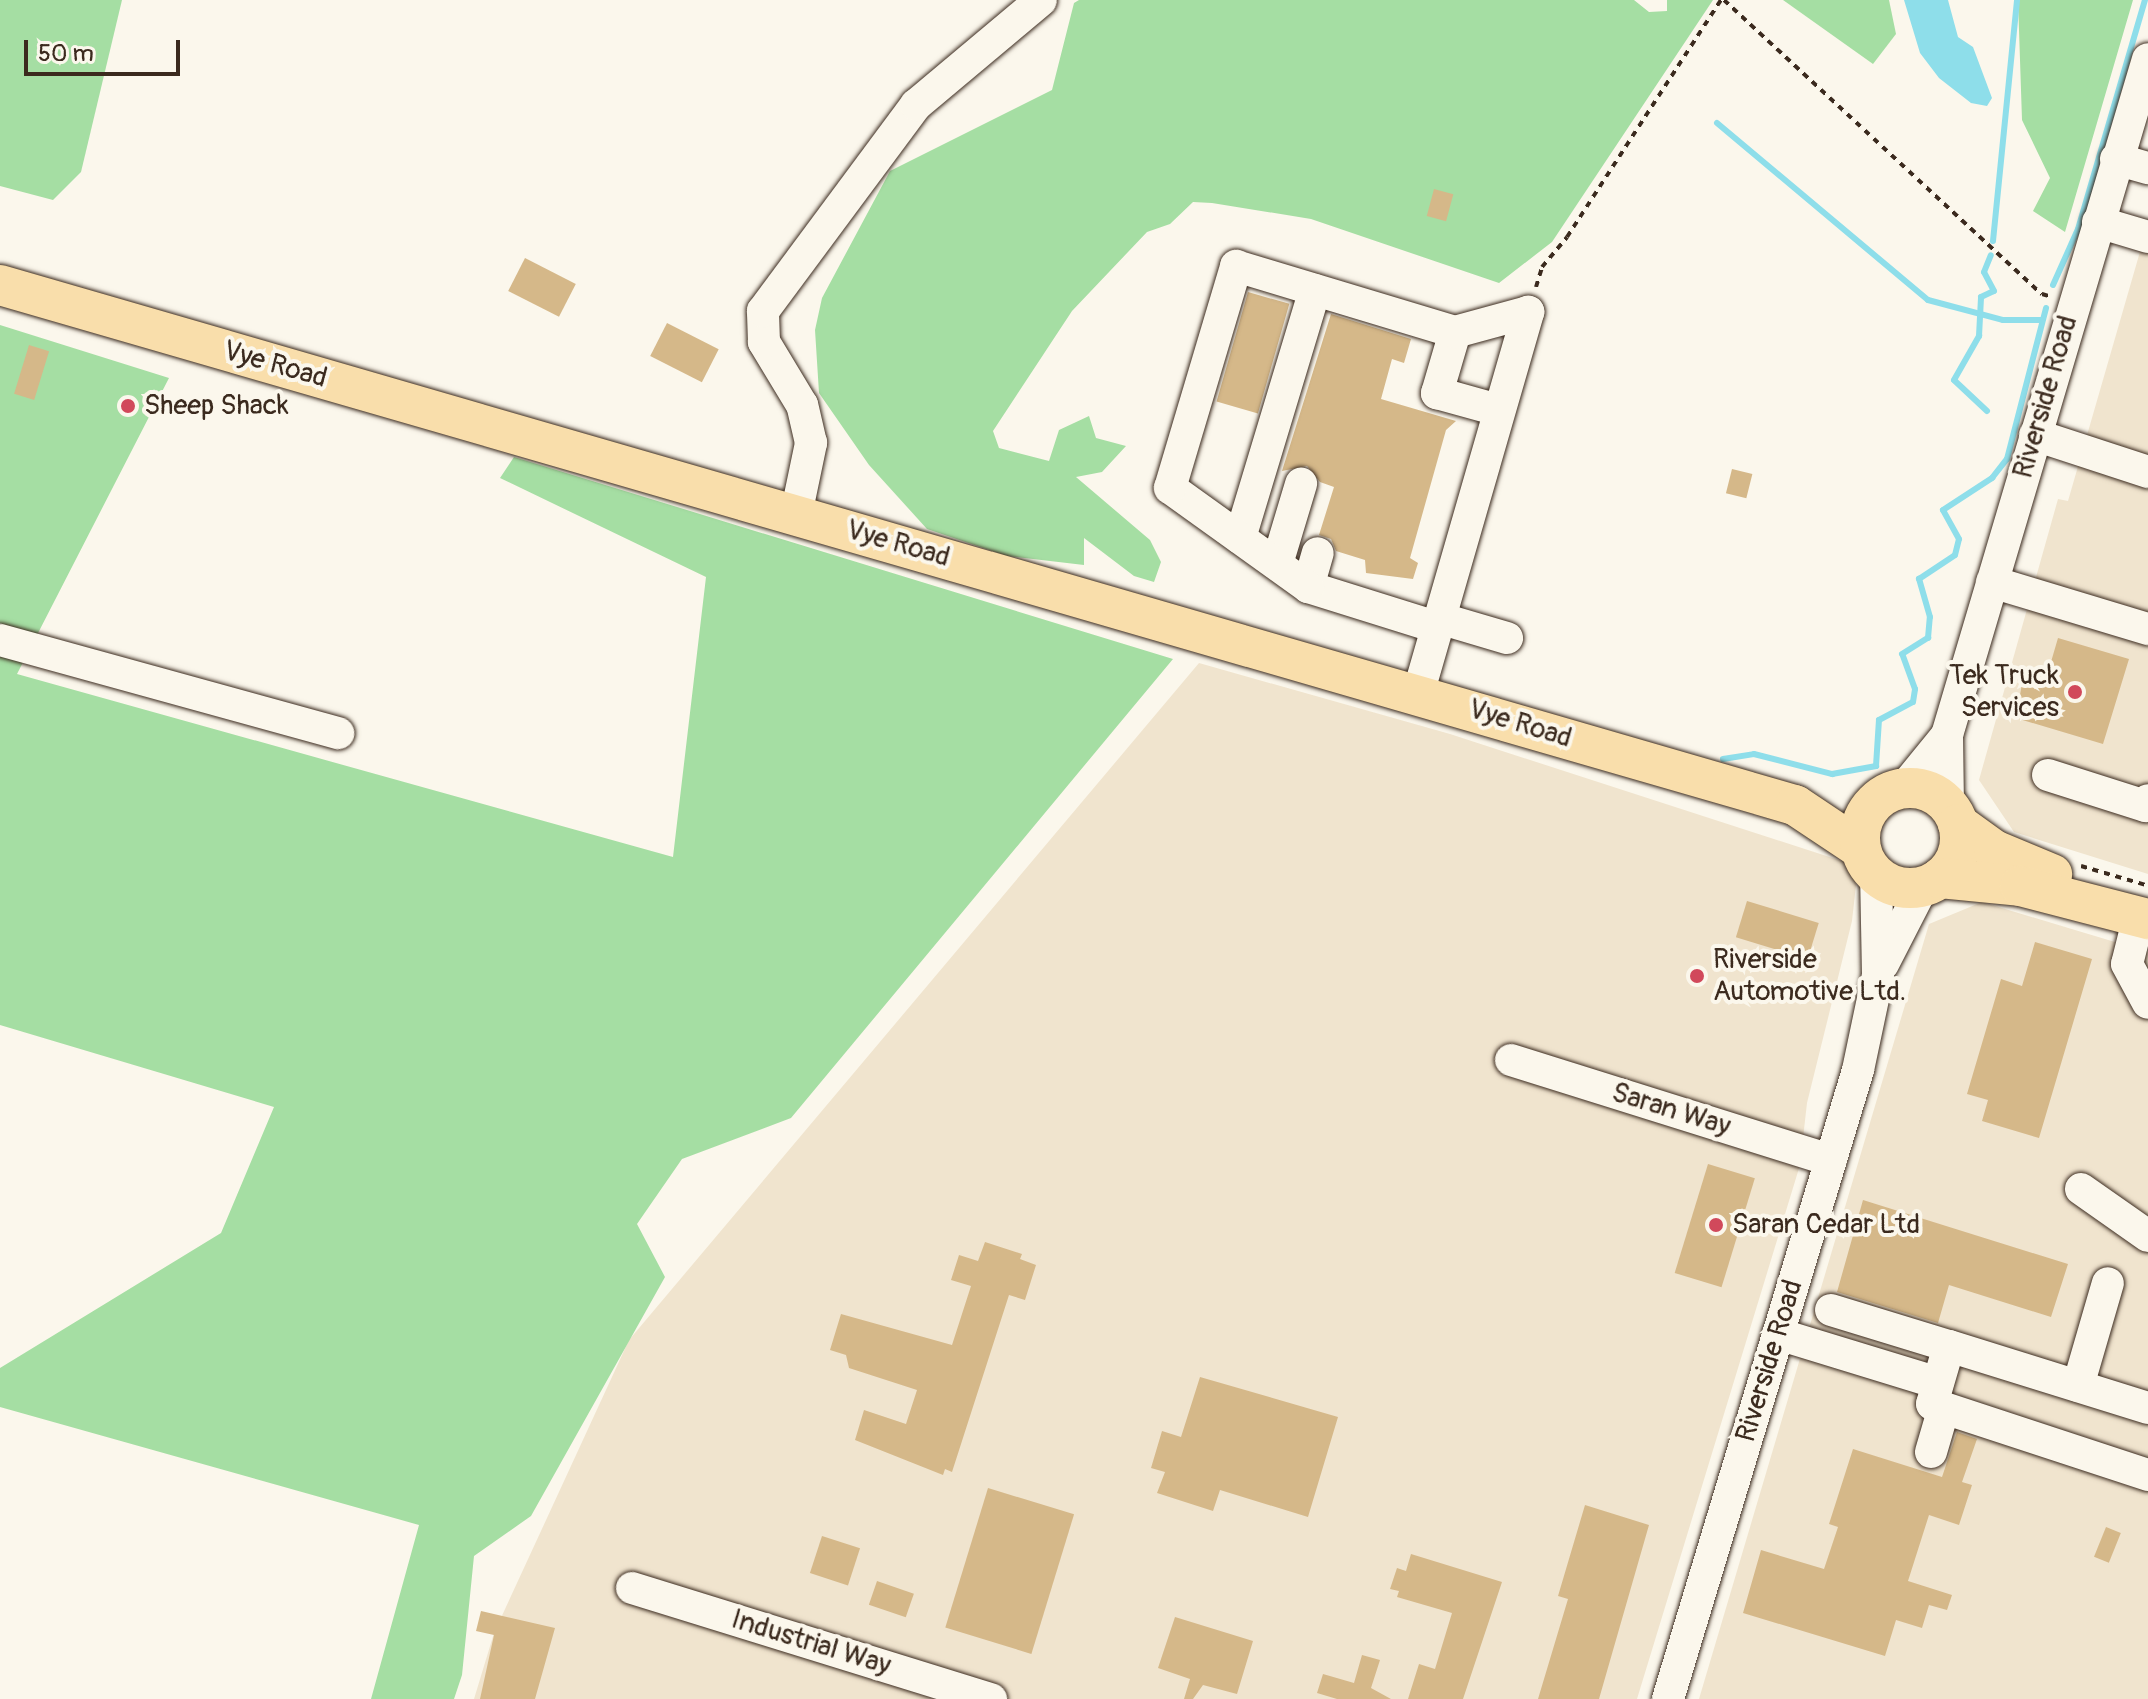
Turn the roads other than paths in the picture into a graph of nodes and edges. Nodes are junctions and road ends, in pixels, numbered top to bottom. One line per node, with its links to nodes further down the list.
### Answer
1 (1041, 0): 14 (street)
2 (2148, 59): 3 (street, Riverside Road)
3 (2116, 159): 4 (street); 5 (street, Riverside Road)
4 (2148, 168)
5 (2098, 222): 6 (street); 11 (street, Riverside Road)
6 (2148, 237)
7 (0, 285): 14 (main road, Vye Road)
8 (1315, 290): 9 (street); 15 (street); 15 (street)
9 (1455, 332): 10 (street); 10 (street)
10 (1498, 410): 20 (street)
11 (2035, 435): 12 (street); 18 (street, Riverside Road)
12 (2148, 472)
13 (1301, 484): 17 (street)
14 (796, 515): 24 (main road, Vye Road)
15 (1240, 538): 17 (street)
16 (1318, 553): 19 (street)
17 (1277, 564): 19 (street)
18 (1992, 582): 21 (street); 26 (street, Riverside Road)
19 (1308, 587): 20 (street)
20 (1437, 622): 22 (street); 24 (street)
21 (2148, 629)
22 (1507, 638)
23 (0, 640): 25 (street)
24 (1418, 694): 30 (main road, Vye Road)
25 (338, 733)
26 (1947, 735): 28 (street, Riverside Road); 31 (street, Riverside Road)
27 (2048, 775): 29 (street)
28 (1892, 793): 30 (main road, Vye Road); 31 (main road); 32 (main road)
29 (2147, 804)
30 (1795, 805): 32 (main road, Vye Road)
31 (1953, 815): 33 (main road); 34 (main road)
32 (1869, 862): 33 (main road); 35 (street, Riverside Road)
33 (1932, 882): 34 (main road); 35 (street, Riverside Road)
34 (2146, 905): 36 (street)
35 (1878, 975): 38 (street, Riverside Road)
36 (2148, 1003)
37 (1511, 1060): 38 (street, Saran Way)
38 (1831, 1160): 43 (street, Riverside Road)
39 (2081, 1189): 40 (street)
40 (2148, 1236)
41 (2108, 1283): 45 (street)
42 (1831, 1310): 44 (street)
43 (1778, 1334): 46 (street); 52 (street, Riverside Road)
44 (1949, 1346): 45 (street); 46 (street)
45 (2078, 1386): 47 (street)
46 (1941, 1397): 48 (street); 49 (street)
47 (2148, 1408)
48 (1931, 1452)
49 (2148, 1475)
50 (632, 1588): 51 (street, Industrial Way)
51 (991, 1699)
52 (1668, 1699)

